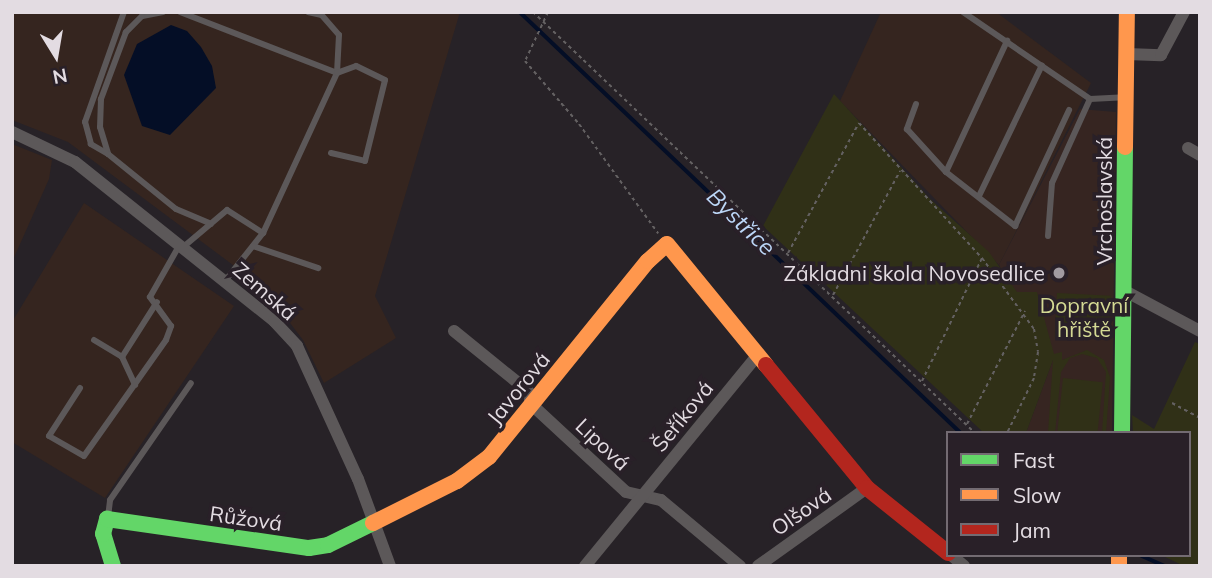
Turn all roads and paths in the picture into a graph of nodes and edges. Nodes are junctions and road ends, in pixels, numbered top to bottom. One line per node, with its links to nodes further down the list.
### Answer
1 (124, 12): 22 (lane)
2 (163, 12): 22 (lane)
3 (180, 12): 15 (lane)
4 (308, 12): 10 (lane)
5 (533, 12): 11 (path)
6 (548, 12): 11 (path)
7 (963, 12): 12 (lane)
8 (1127, 12): 13 (street, Vrchoslavská)
9 (1184, 12): 13 (street)
10 (320, 14): 15 (lane)
11 (545, 23): 31 (path); 34 (path)
12 (1007, 41): 14 (lane); 24 (lane)
13 (1127, 54): 16 (street, Vrchoslavská)
14 (1042, 65): 17 (lane); 25 (lane)
15 (337, 73): 21 (lane); 29 (lane)
16 (1126, 97): 17 (lane); 38 (street, Vrchoslavská)
17 (1090, 99): 30 (lane)
18 (916, 104): 24 (lane)
19 (1069, 110): 25 (lane)
20 (12, 132): 33 (street, Zemská)
21 (331, 153)
22 (108, 154): 28 (lane)
23 (901, 170): 34 (path); 35 (path); 39 (path)
24 (946, 172): 25 (lane)
25 (979, 196)
26 (1097, 210): 27 (path)
27 (1117, 210)
28 (212, 224): 29 (lane); 33 (lane)
29 (263, 233): 32 (lane)
30 (1048, 236)
31 (667, 244): 45 (street); 52 (street, Javorová)
32 (253, 246): 36 (lane); 37 (lane)
33 (181, 247): 37 (street, Zemská); 40 (lane)
34 (788, 254): 39 (path)
35 (982, 258): 41 (path); 47 (path)
36 (318, 268)
37 (225, 281): 61 (street, Zemská)
38 (1125, 290): 43 (street); 57 (street, Vrchoslavská)
39 (832, 296): 47 (path)
40 (157, 302): 46 (lane); 49 (lane)
41 (1025, 311): 54 (path); 56 (path)
42 (454, 331): 52 (street, Lipová)
43 (1200, 331)
44 (94, 340): 46 (lane)
45 (756, 356): 58 (street); 59 (street, Šeříková)
46 (122, 357): 49 (lane)
47 (922, 382): 54 (path)
48 (191, 383): 60 (lane)
49 (135, 385): 50 (lane)
50 (80, 388)
51 (1172, 403): 53 (path)
52 (531, 404): 59 (street, Lipová); 61 (street, Javorová)
53 (1200, 418)
54 (967, 425): 55 (path)
55 (973, 431)
56 (1008, 431)
57 (1122, 431)
58 (867, 488): 62 (street); 67 (street, Olšová)
59 (641, 498): 65 (street, Šeříková); 66 (street, Lipová)
60 (107, 519): 61 (street, Růžová); 63 (street)
61 (373, 522): 64 (street, Zemská)
62 (946, 552)
63 (113, 566)
64 (390, 566)
65 (585, 566)
66 (740, 566)
67 (758, 566)

